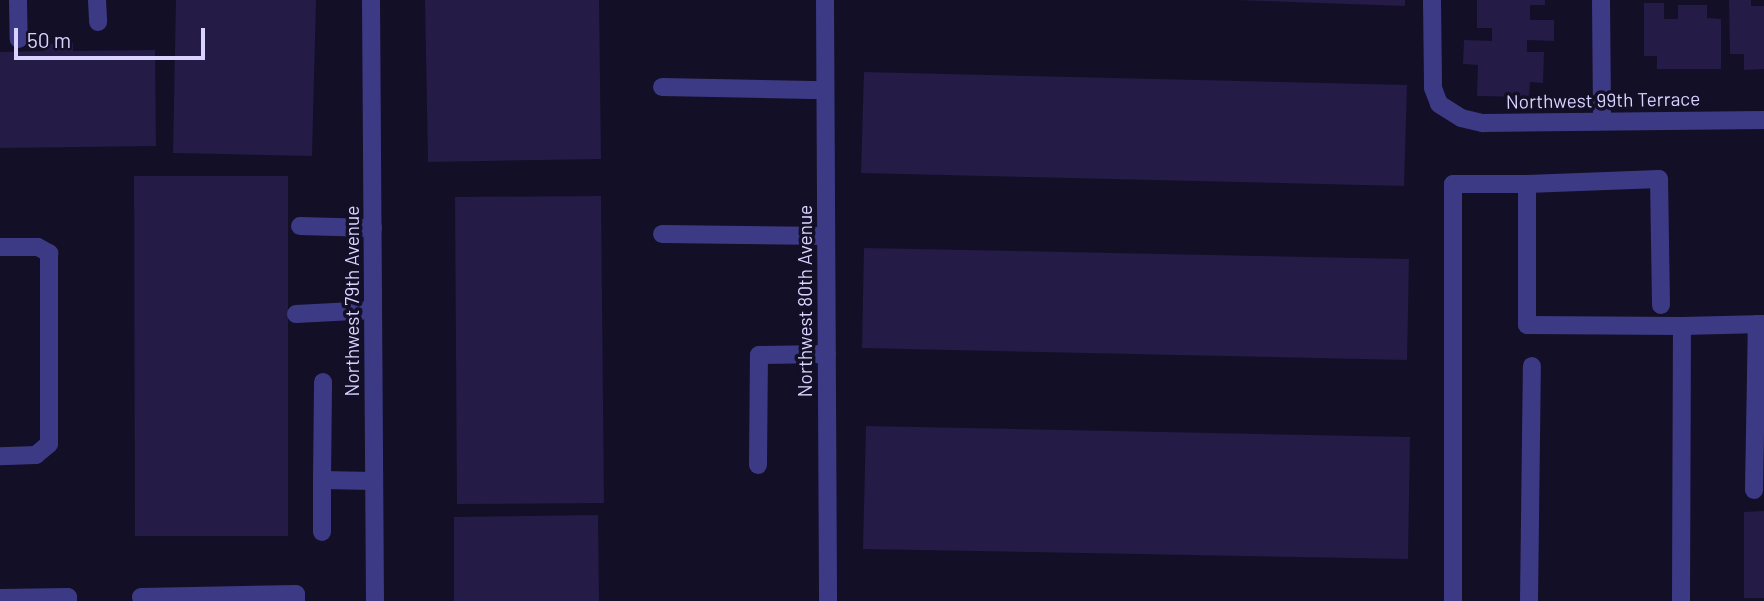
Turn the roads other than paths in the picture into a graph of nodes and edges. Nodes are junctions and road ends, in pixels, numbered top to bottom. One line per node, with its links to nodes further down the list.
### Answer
1 (18, 0): 8 (street)
2 (97, 0): 7 (street)
3 (372, 0): 15 (street, Northwest 79th Avenue)
4 (825, 0): 10 (street, Northwest 80th Avenue)
5 (1432, 0): 11 (street, Northwest 99th Terrace)
6 (1601, 0): 11 (street)
7 (98, 22)
8 (19, 39)
9 (662, 87): 10 (street)
10 (825, 90): 17 (street, Northwest 80th Avenue)
11 (1602, 120): 12 (street, Northwest 99th Terrace)
12 (1764, 120)
13 (1527, 184): 19 (street); 23 (street); 39 (street)
14 (300, 226): 15 (street)
15 (373, 228): 20 (street, Northwest 79th Avenue)
16 (662, 234): 17 (street)
17 (826, 236): 24 (street, Northwest 80th Avenue)
18 (0, 247): 27 (street)
19 (1661, 305)
20 (373, 310): 21 (street); 30 (street, Northwest 79th Avenue)
21 (296, 314)
22 (1760, 324): 23 (street); 31 (street)
23 (1682, 326): 41 (street)
24 (827, 354): 28 (street); 38 (street, Northwest 80th Avenue)
25 (1532, 366): 40 (street)
26 (323, 382): 29 (street)
27 (0, 456)
28 (758, 465)
29 (322, 480): 30 (street); 32 (street)
30 (374, 481): 37 (street, Northwest 79th Avenue)
31 (1754, 490)
32 (321, 532)
33 (141, 597): 36 (street)
34 (0, 598): 35 (street)
35 (68, 601)
36 (296, 601)
37 (375, 601)
38 (828, 601)
39 (1453, 601)
40 (1529, 601)
41 (1681, 601)

